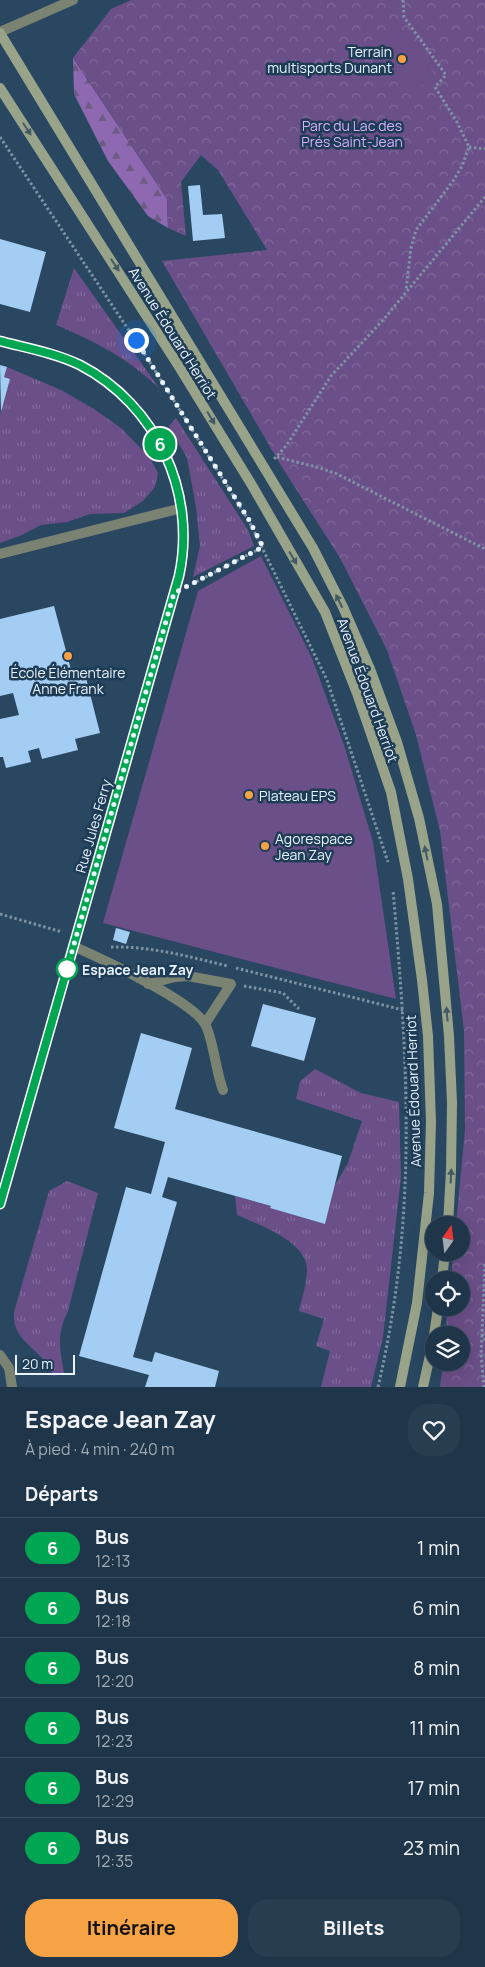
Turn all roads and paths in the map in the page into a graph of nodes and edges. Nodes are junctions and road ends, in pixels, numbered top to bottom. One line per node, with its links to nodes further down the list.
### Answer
1 (73, 0): 3 (street)
2 (403, 0): 6 (path)
3 (0, 33): 12 (main road, Avenue Édouard Herriot)
4 (0, 88): 39 (main road, Avenue Édouard Herriot, one-way to 39)
5 (0, 137): 14 (path)
6 (469, 147): 7 (path); 9 (path)
7 (485, 149)
8 (485, 197): 9 (path)
9 (406, 290): 11 (path)
10 (0, 341): 13 (street, Rue Jules Ferry)
11 (276, 457): 12 (path); 15 (path)
12 (263, 465): 31 (main road, Avenue Édouard Herriot, one-way to 12)
13 (182, 508): 16 (street); 17 (street, Rue Jules Ferry)
14 (263, 547): 17 (path); 18 (path)
15 (485, 549)
16 (0, 554)
17 (174, 593): 21 (street, Rue Jules Ferry)
18 (391, 871)
19 (392, 881): 27 (path)
20 (0, 914): 21 (path)
21 (76, 936): 22 (street, Rue Jules Ferry)
22 (73, 946): 24 (street); 30 (street, Rue Jules Ferry)
23 (111, 947): 27 (path)
24 (148, 984): 25 (street); 28 (street)
25 (231, 984): 26 (path); 28 (street)
26 (299, 1009)
27 (403, 1010): 38 (path)
28 (205, 1024): 29 (street)
29 (223, 1090)
30 (0, 1204)
31 (448, 1216)
32 (485, 1264): 33 (path)
33 (482, 1334): 34 (path); 41 (path)
34 (485, 1340)
35 (0, 1355): 37 (street)
36 (426, 1371): 40 (main road)
37 (12, 1387)
38 (378, 1387)
39 (400, 1387)
40 (423, 1387)
41 (484, 1387)

